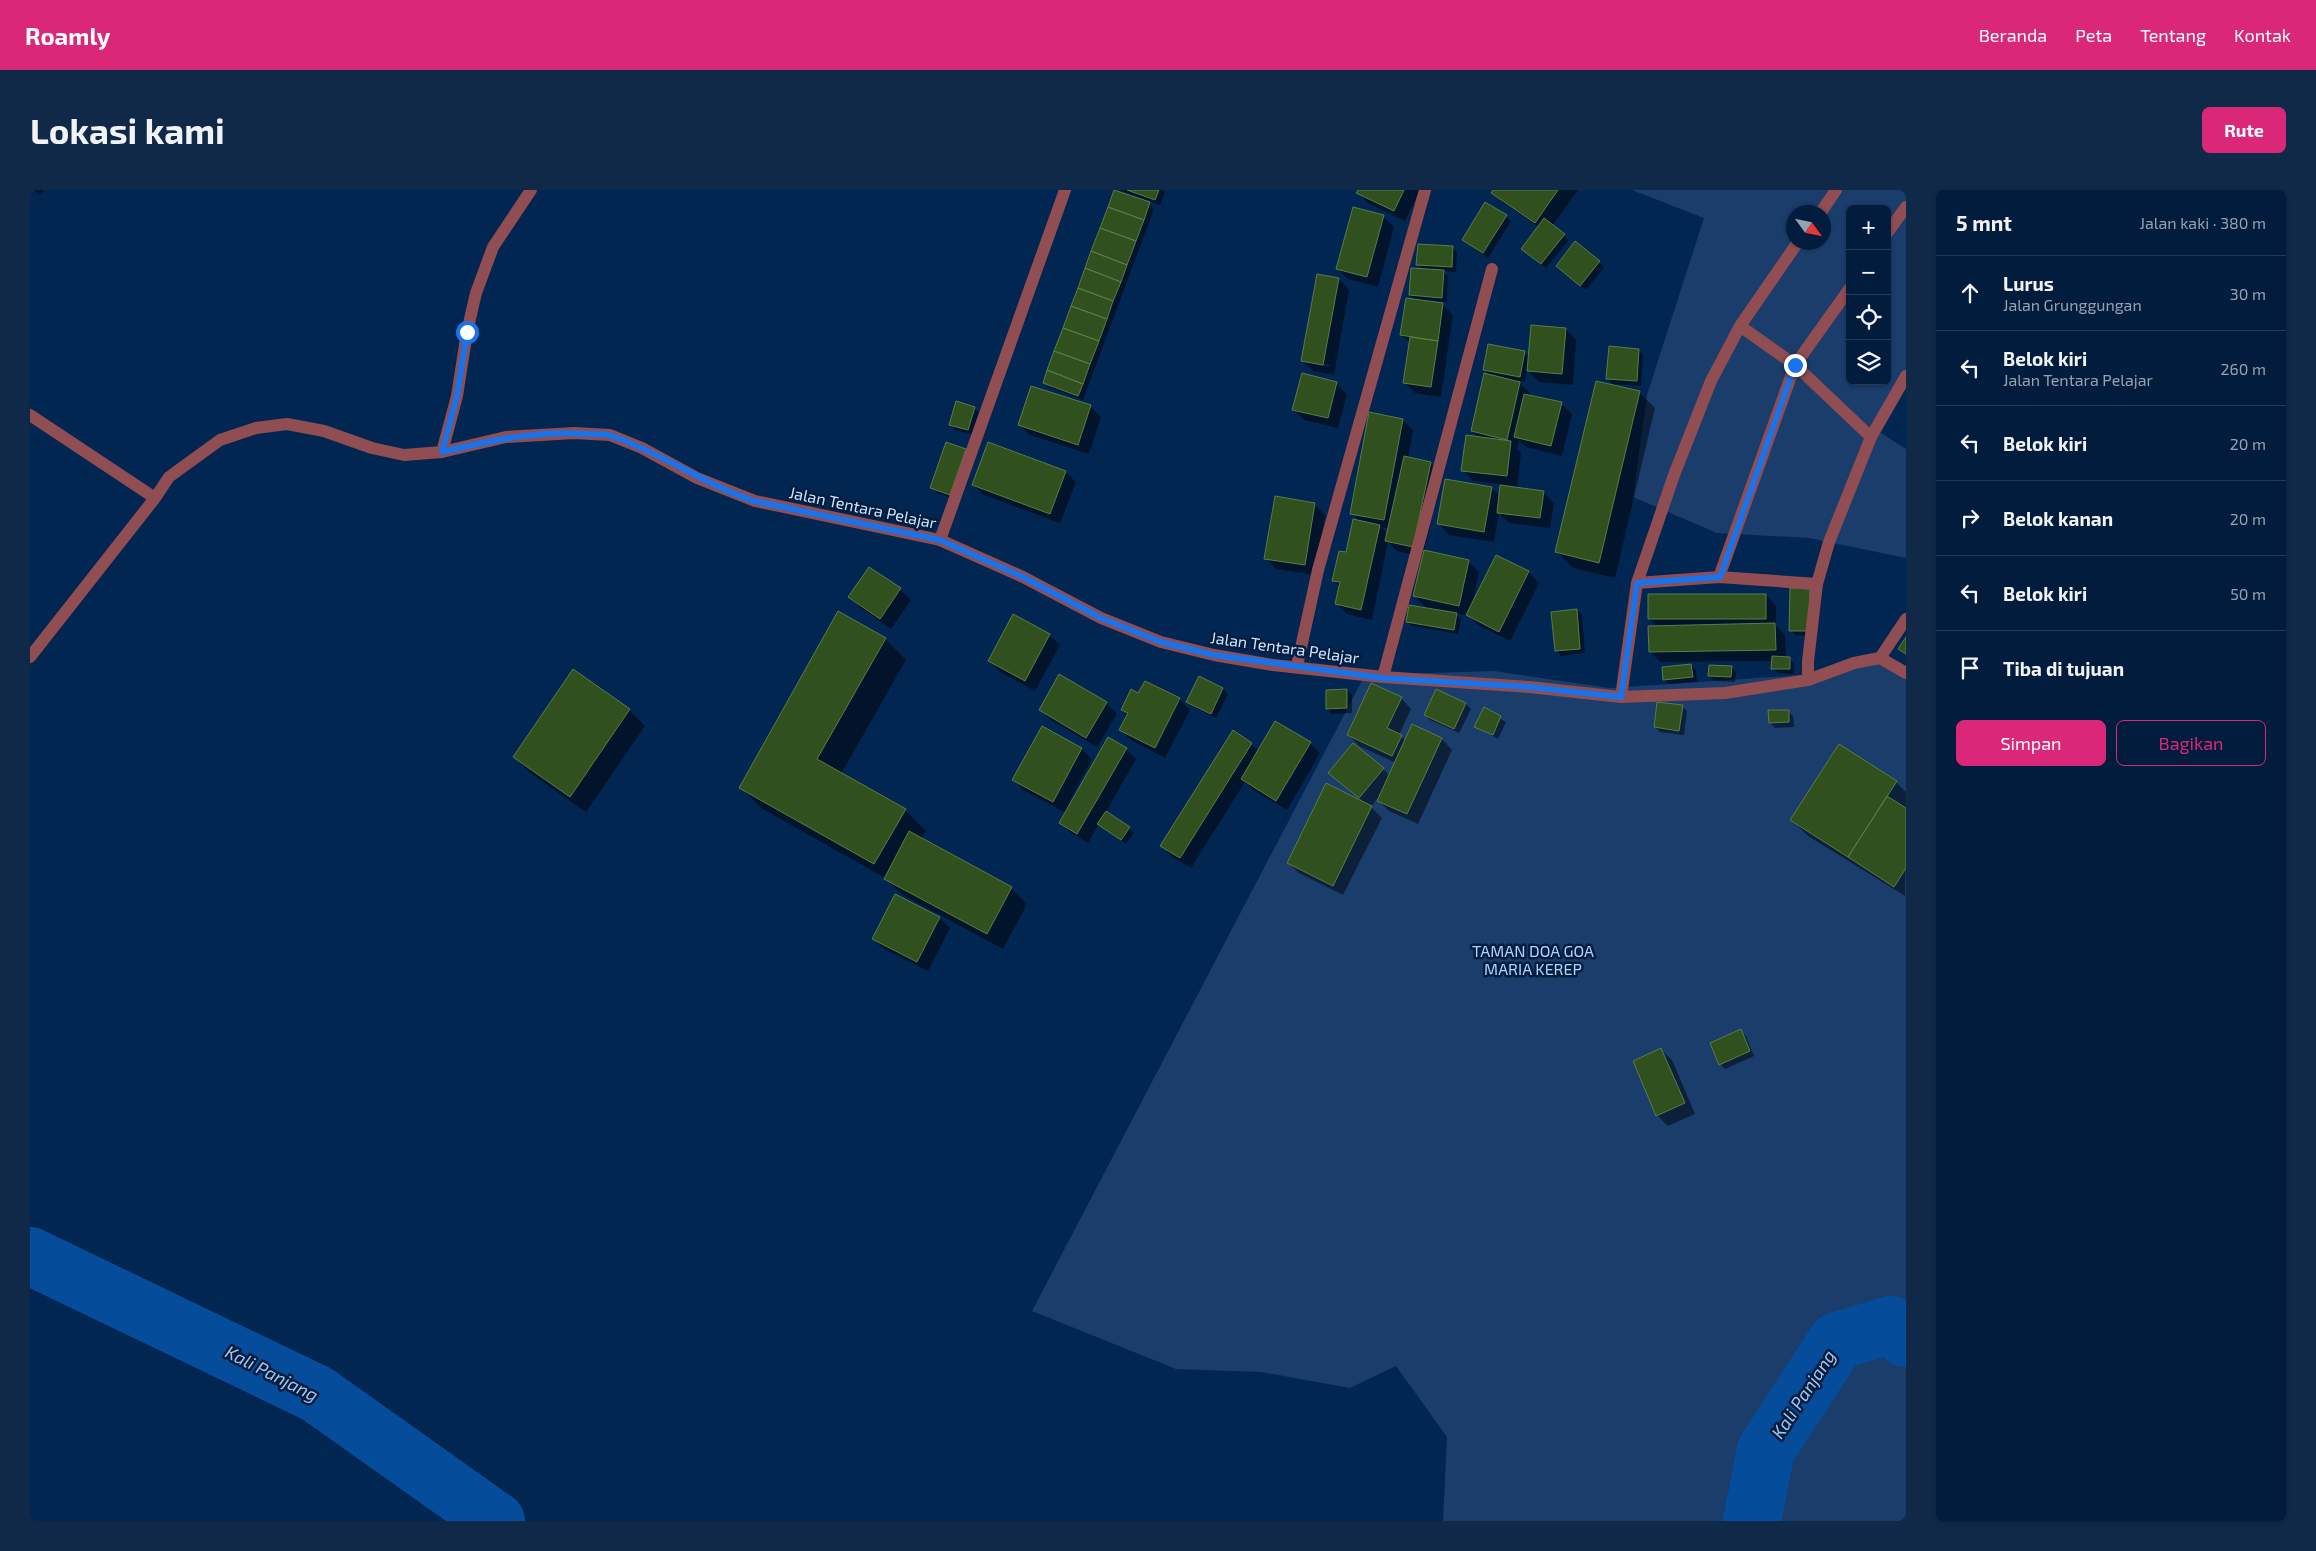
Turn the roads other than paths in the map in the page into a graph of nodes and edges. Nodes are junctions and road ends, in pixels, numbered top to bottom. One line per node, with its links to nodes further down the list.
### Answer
1 (531, 190): 16 (street)
2 (1065, 190): 18 (street)
3 (1424, 190): 25 (street)
4 (1836, 190): 5 (street)
5 (1826, 205)
6 (1906, 207): 7 (street)
7 (1891, 228)
8 (1792, 250): 11 (street)
9 (1492, 269): 27 (street)
10 (1846, 294): 12 (street)
11 (1740, 326): 12 (street); 20 (street)
12 (1795, 365): 15 (street); 19 (street)
13 (1906, 376): 15 (street)
14 (30, 415): 17 (street)
15 (1871, 437): 21 (street)
16 (442, 452): 17 (street, Jalan Tentara Pelajar); 18 (street, Jalan Tentara Pelajar)
17 (155, 498): 23 (street, Jalan Tentara Pelajar)
18 (940, 540): 25 (street, Jalan Tentara Pelajar)
19 (1720, 577): 20 (street); 21 (street)
20 (1637, 583): 29 (street)
21 (1817, 584): 28 (street)
22 (1906, 620): 24 (street)
23 (30, 657)
24 (1880, 658): 26 (street); 28 (street, Jalan Tentara Pelajar)
25 (1297, 666): 27 (street, Jalan Tentara Pelajar)
26 (1906, 673)
27 (1383, 678): 29 (street, Jalan Tentara Pelajar)
28 (1808, 680): 29 (street, Jalan Tentara Pelajar)
29 (1621, 697)

